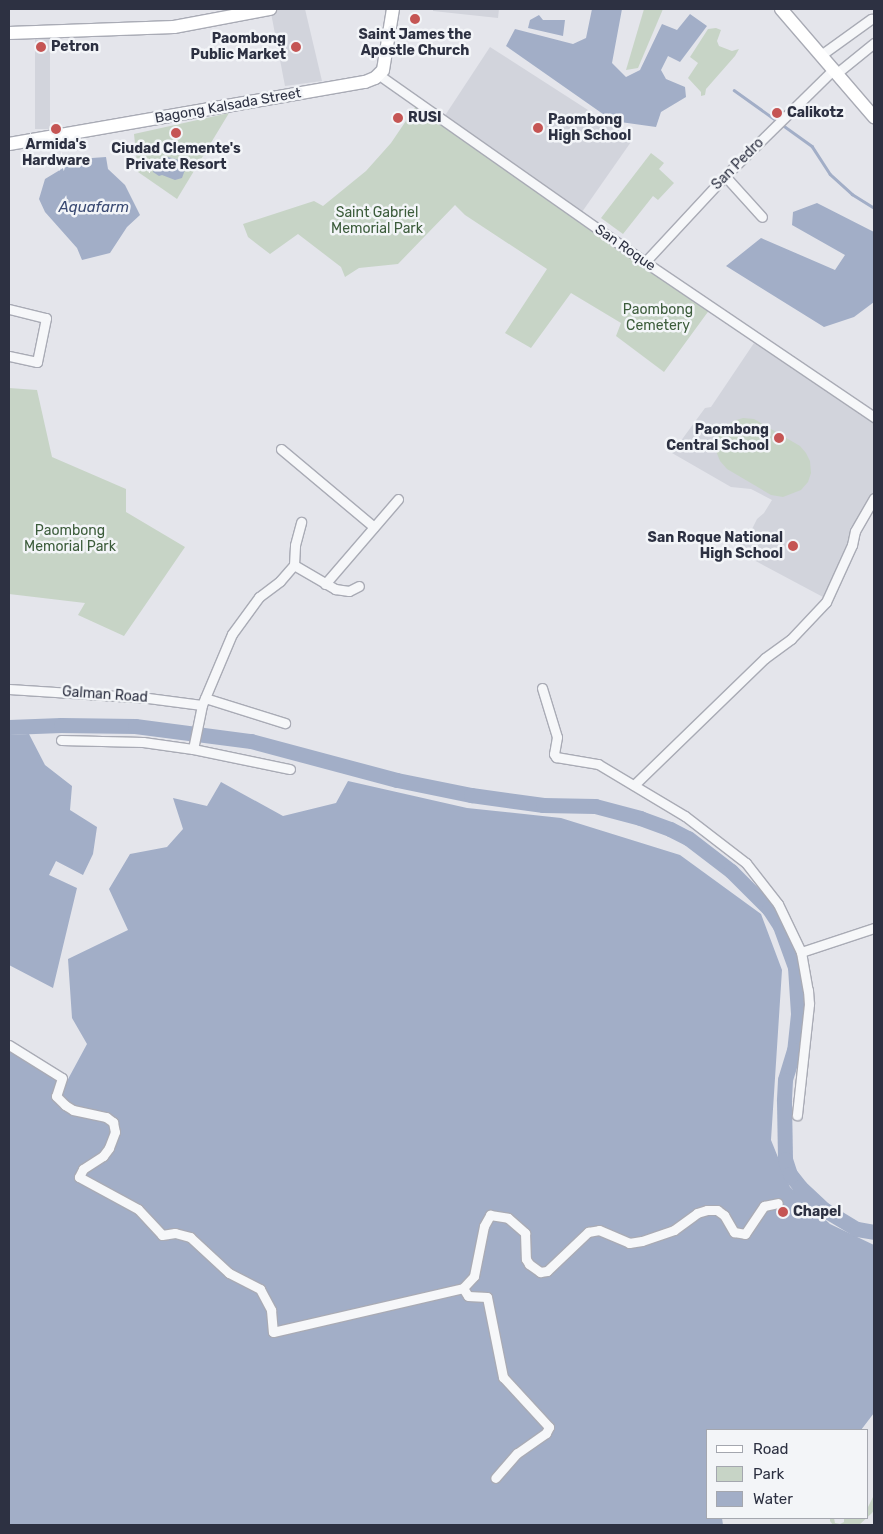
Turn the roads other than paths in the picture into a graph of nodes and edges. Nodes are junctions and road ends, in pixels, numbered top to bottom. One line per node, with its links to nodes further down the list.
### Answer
1 (270, 9): 5 (main road)
2 (394, 9): 9 (main road)
3 (781, 9): 7 (main road)
4 (871, 19): 7 (street)
5 (9, 33)
6 (874, 43): 8 (street, San Pedro)
7 (821, 55): 8 (main road)
8 (835, 71): 10 (main road); 12 (street, San Pedro)
9 (379, 75): 11 (main road, Bagong Kalsada Street); 14 (street, San Roque)
10 (874, 116)
11 (9, 144)
12 (725, 176): 13 (street); 14 (street, San Pedro)
13 (762, 217)
14 (646, 262): 17 (street, San Roque)
15 (9, 309): 16 (street)
16 (9, 356)
17 (874, 417)
18 (281, 449): 22 (street)
19 (398, 498): 22 (street)
20 (874, 498): 33 (street)
21 (301, 522): 23 (street)
22 (374, 526): 24 (street)
23 (294, 565): 24 (street); 28 (street)
24 (326, 584): 25 (street)
25 (359, 586)
26 (542, 688): 33 (street)
27 (9, 689): 28 (street, Galman Road)
28 (203, 701): 29 (street, Galman Road); 31 (street)
29 (285, 723)
30 (62, 740): 31 (street)
31 (194, 744): 32 (street)
32 (290, 769)
33 (634, 785): 35 (street)
34 (874, 928): 35 (street)
35 (800, 952): 37 (street)
36 (9, 1045): 39 (street)
37 (797, 1115)
38 (778, 1203): 39 (street)
39 (463, 1288): 40 (street)
40 (495, 1478)

